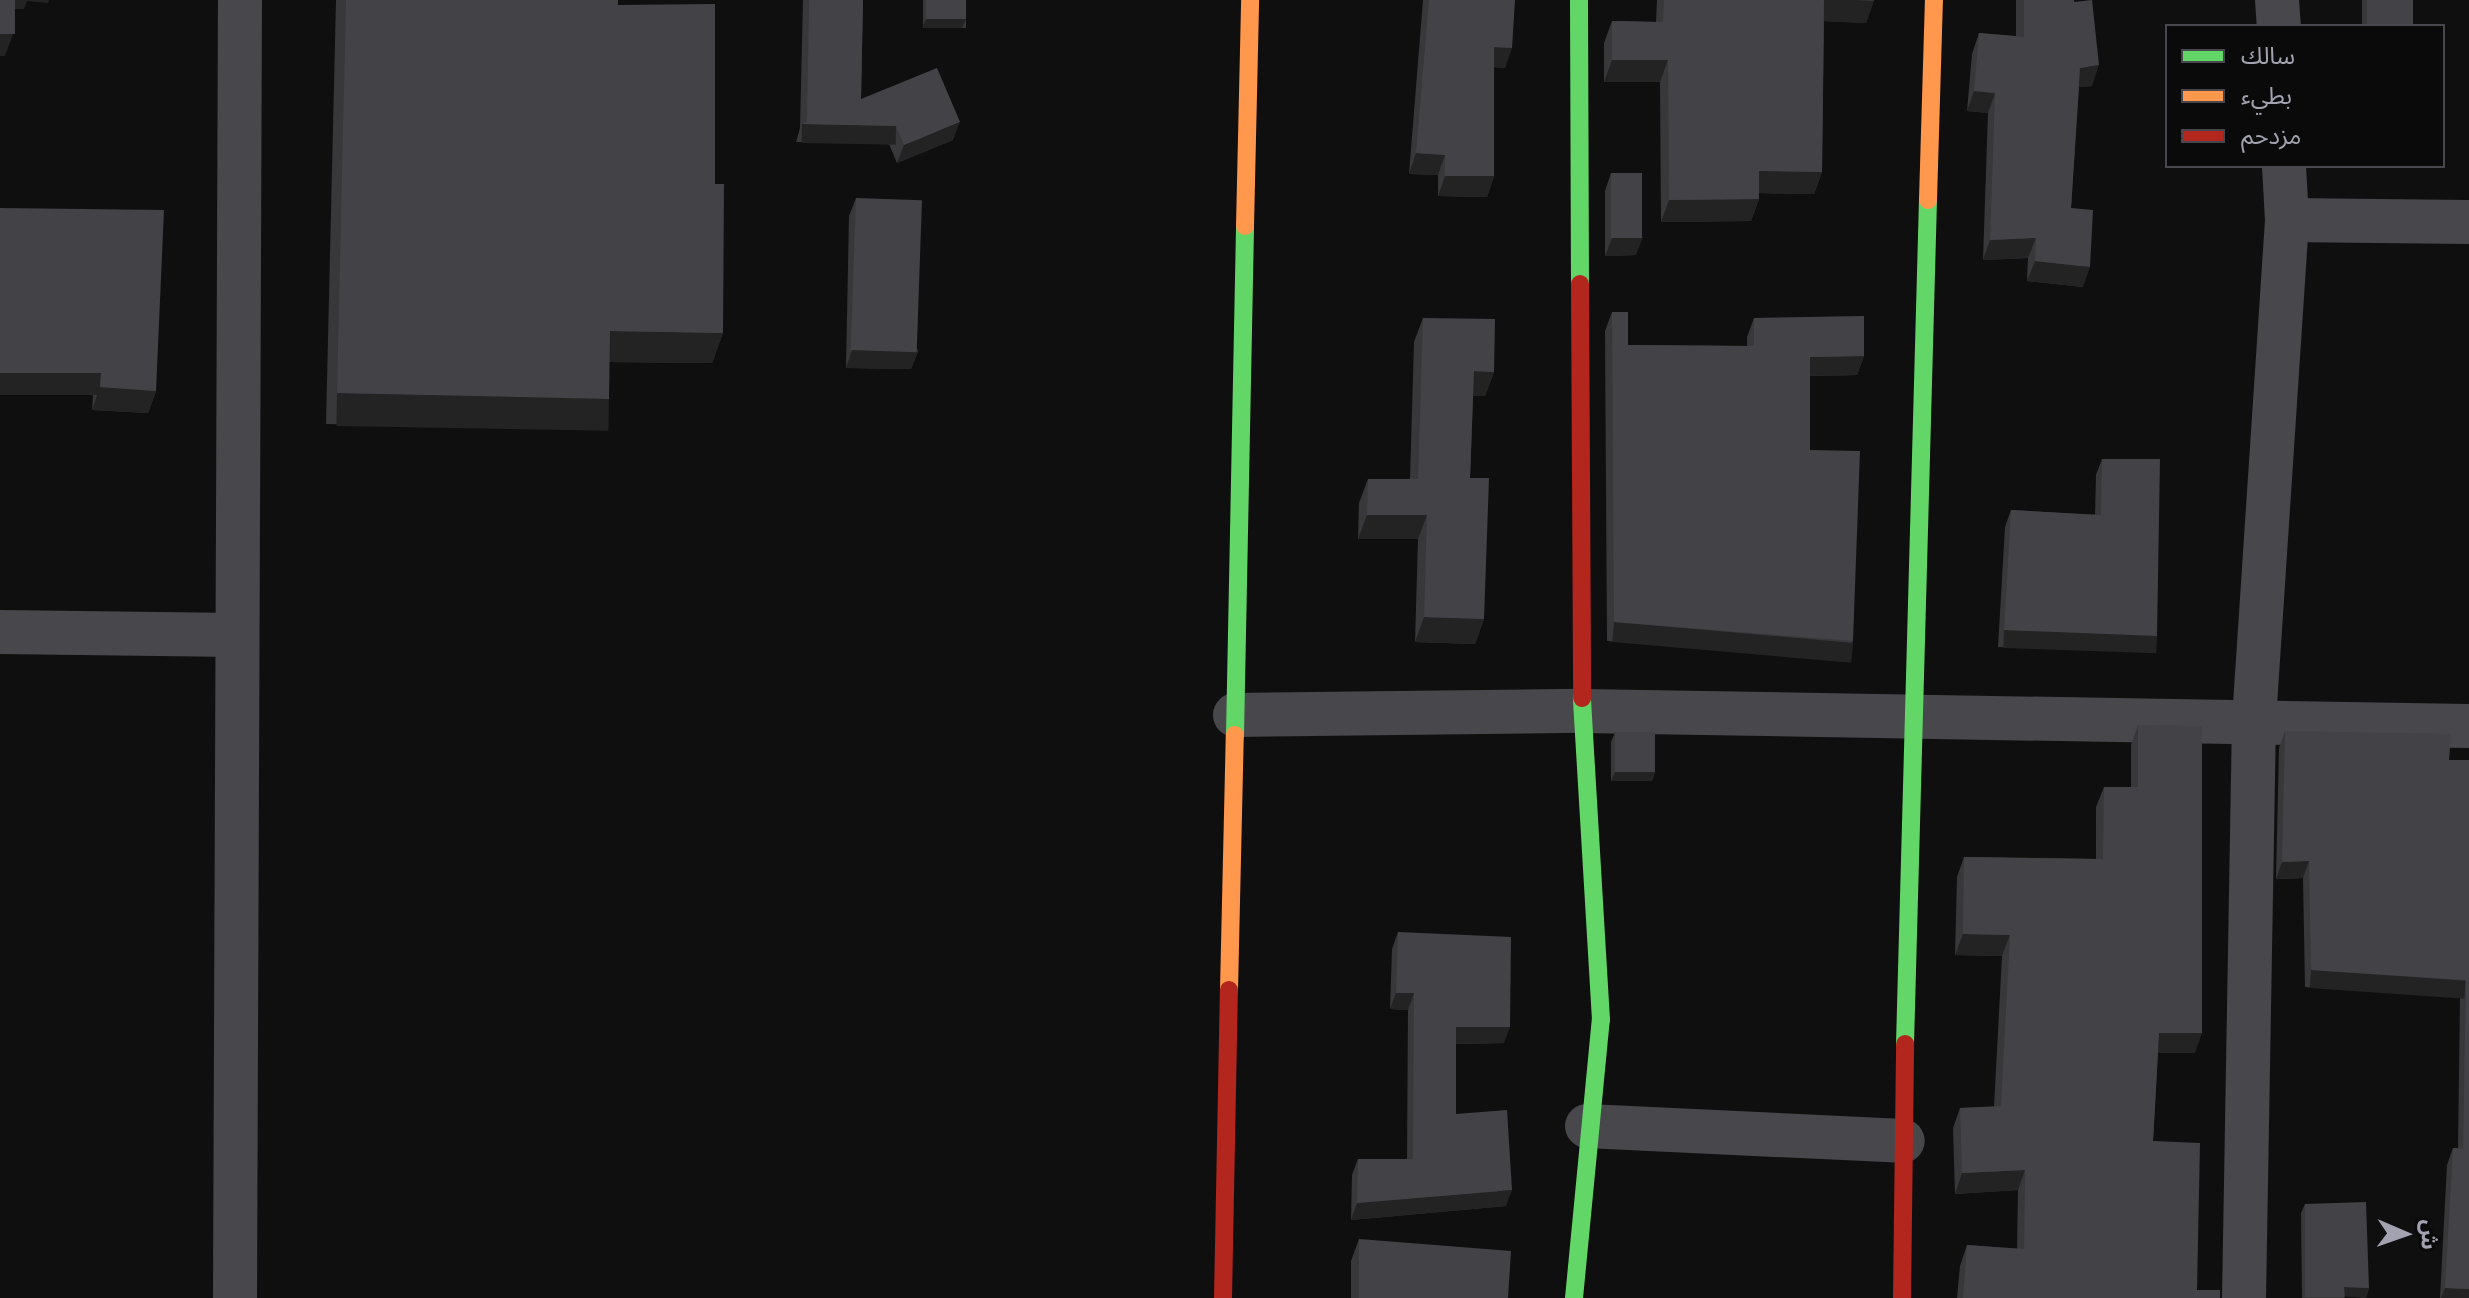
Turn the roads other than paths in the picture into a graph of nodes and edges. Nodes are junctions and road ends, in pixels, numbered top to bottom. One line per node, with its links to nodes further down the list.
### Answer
1 (240, 0): 11 (street)
2 (1250, 0): 13 (street)
3 (1579, 0): 12 (street)
4 (1934, 0): 14 (street)
5 (2277, 0): 6 (street)
6 (2279, 24)
7 (2284, 168): 8 (street)
8 (2287, 220): 9 (street); 15 (street)
9 (2469, 222)
10 (0, 632): 11 (street)
11 (237, 635): 19 (street)
12 (1582, 711): 13 (street); 14 (street); 17 (street)
13 (1235, 715): 20 (street)
14 (1913, 717): 15 (street); 18 (street)
15 (2254, 720): 16 (street); 23 (street)
16 (2469, 726)
17 (1587, 1126): 18 (street); 21 (street)
18 (1903, 1141): 22 (street)
19 (235, 1298)
20 (1223, 1298)
21 (1574, 1298)
22 (1902, 1298)
23 (2244, 1298)

